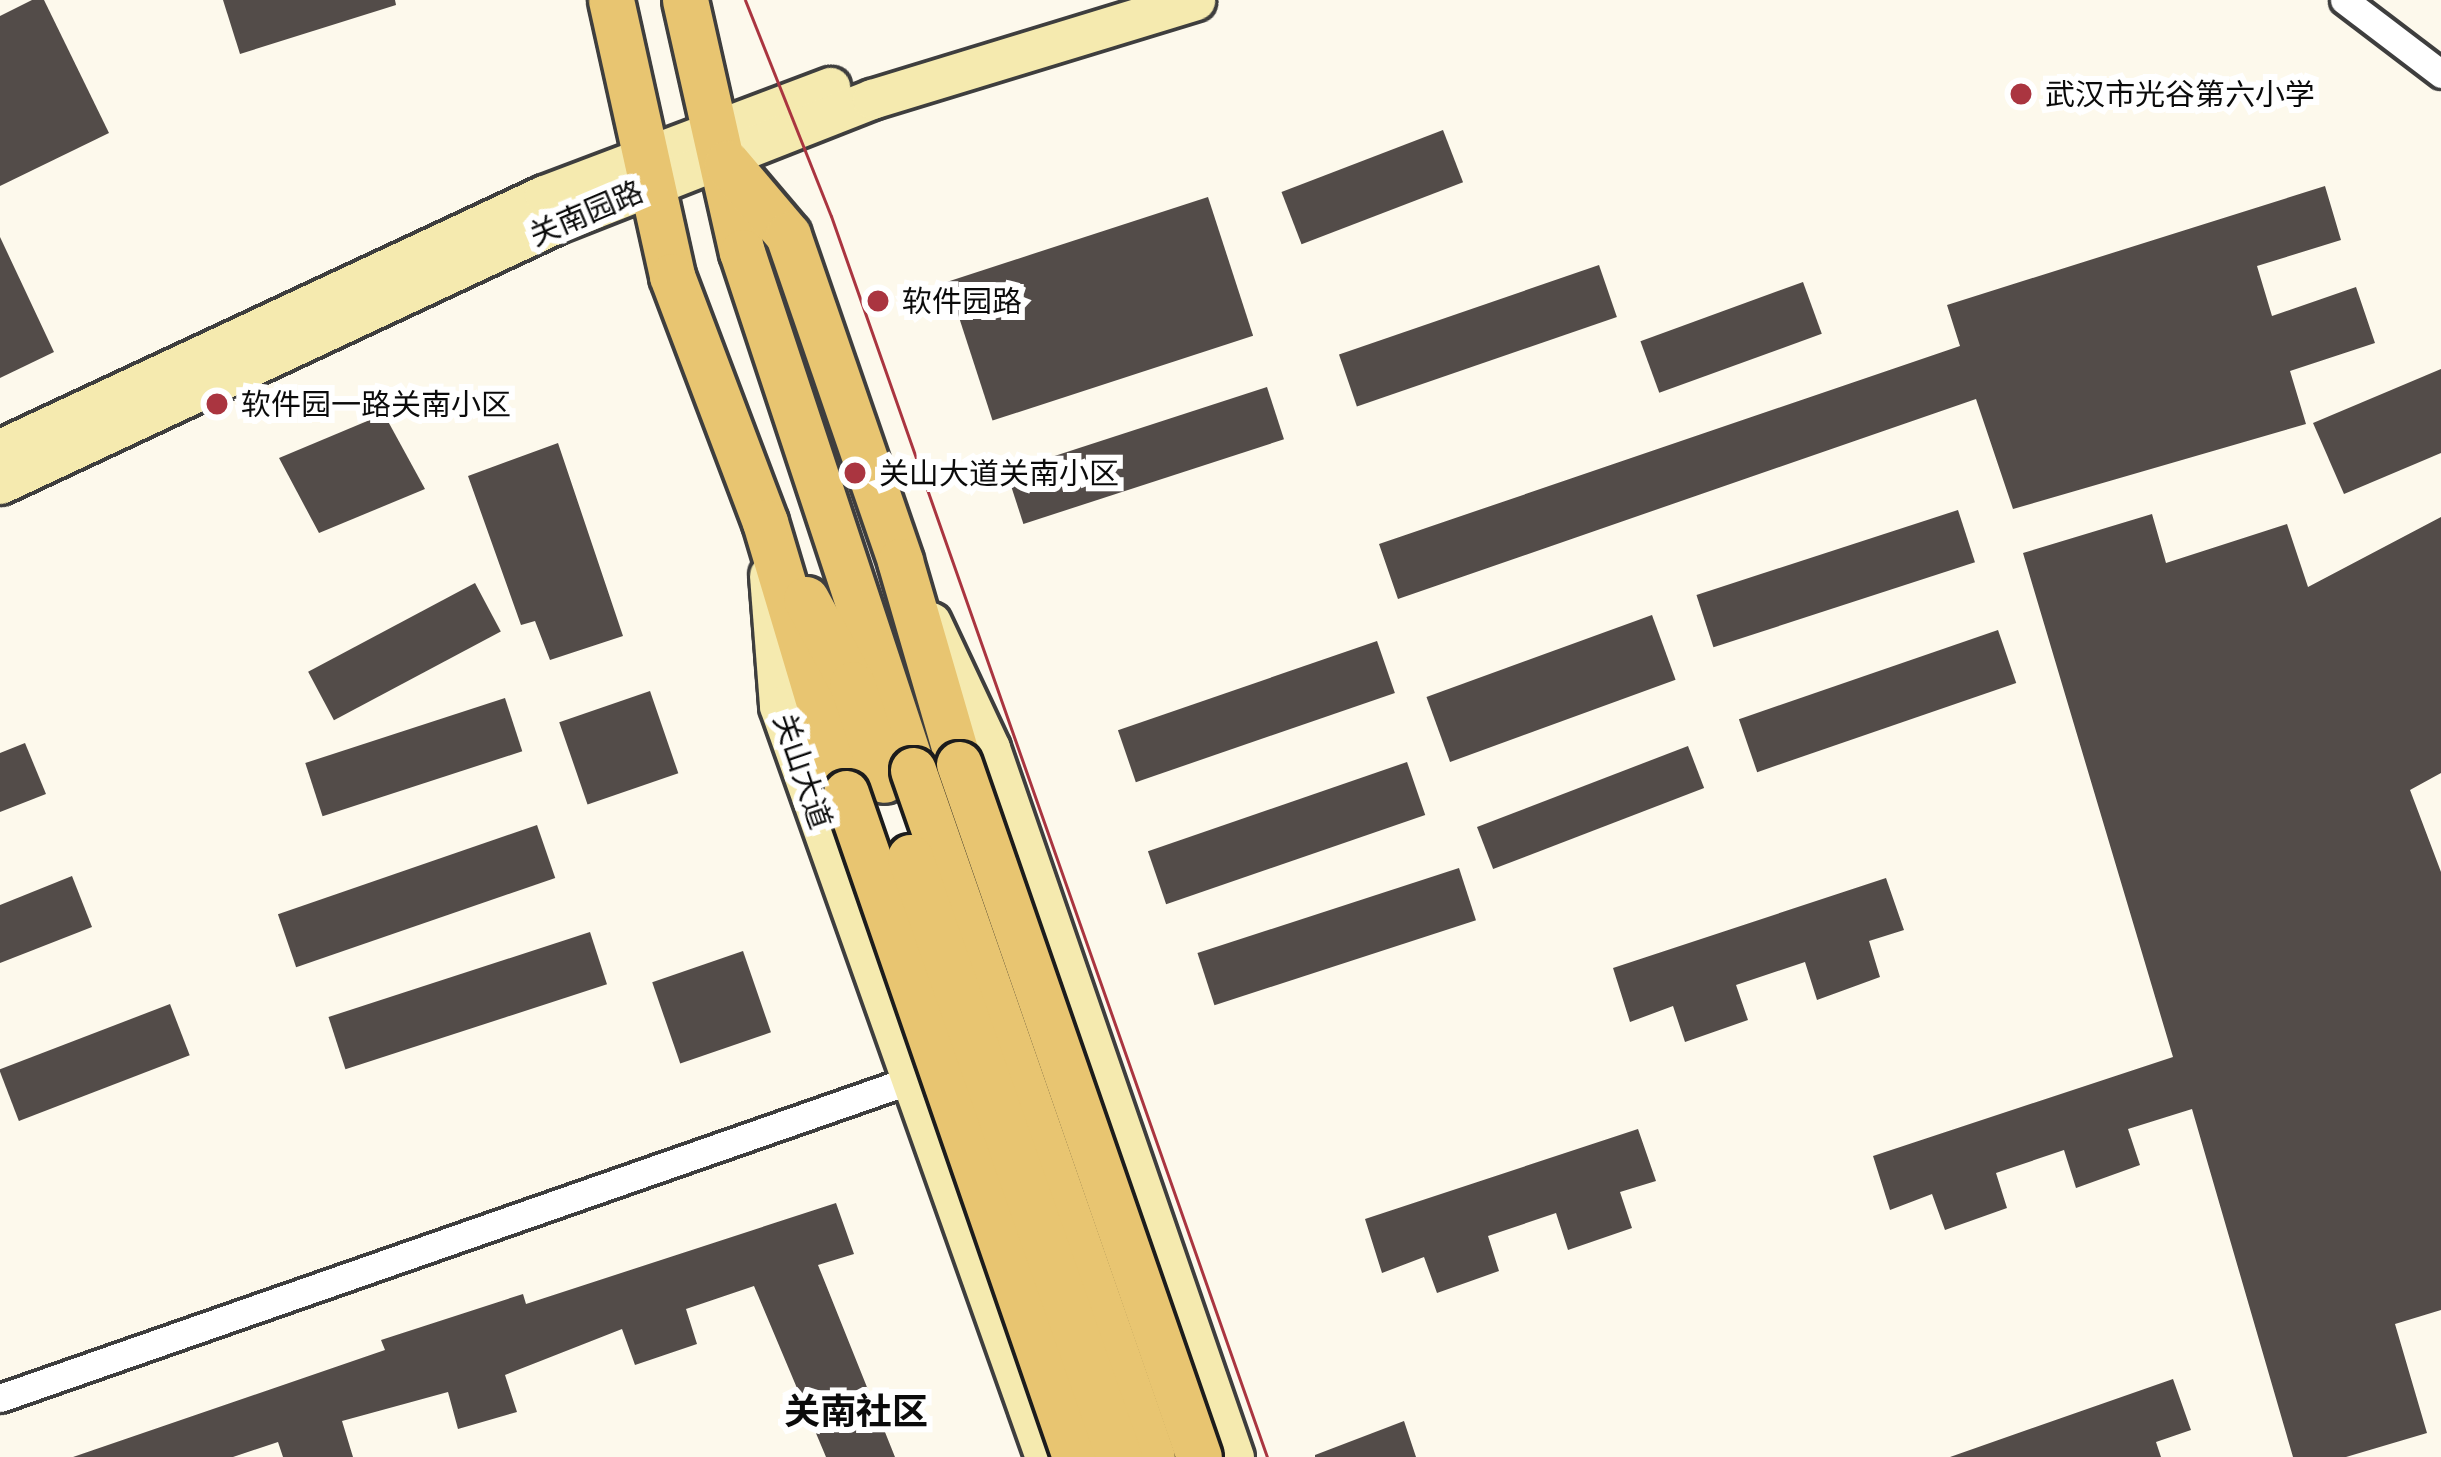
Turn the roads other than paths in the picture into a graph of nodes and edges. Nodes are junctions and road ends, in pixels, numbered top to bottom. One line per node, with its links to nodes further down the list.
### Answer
1 (611, 0): 8 (main road, 关山大道)
2 (686, 0): 7 (main road)
3 (1108, 0): 7 (main road, 关南园路)
4 (1195, 0): 7 (main road, 关南园路)
5 (2344, 0): 6 (street)
6 (2441, 74)
7 (720, 144): 8 (main road, 关南园路); 12 (main road); 13 (main road)
8 (651, 170): 9 (main road, 关南园路); 10 (main road, 关南园路); 11 (main road, 关山大道)
9 (0, 449)
10 (0, 484)
11 (765, 522): 13 (main road); 15 (main road, 关山大道)
12 (900, 561): 14 (main road); 21 (main road, bridge)
13 (881, 781): 18 (main road, bridge); 19 (main road, bridge); 20 (main road, bridge)
14 (1082, 1015): 15 (street); 22 (main road)
15 (909, 1081): 16 (street); 17 (main road, 关山大道)
16 (0, 1398)
17 (1045, 1457)
18 (1075, 1457)
19 (1118, 1457)
20 (1152, 1457)
21 (1199, 1457)
22 (1234, 1457)

